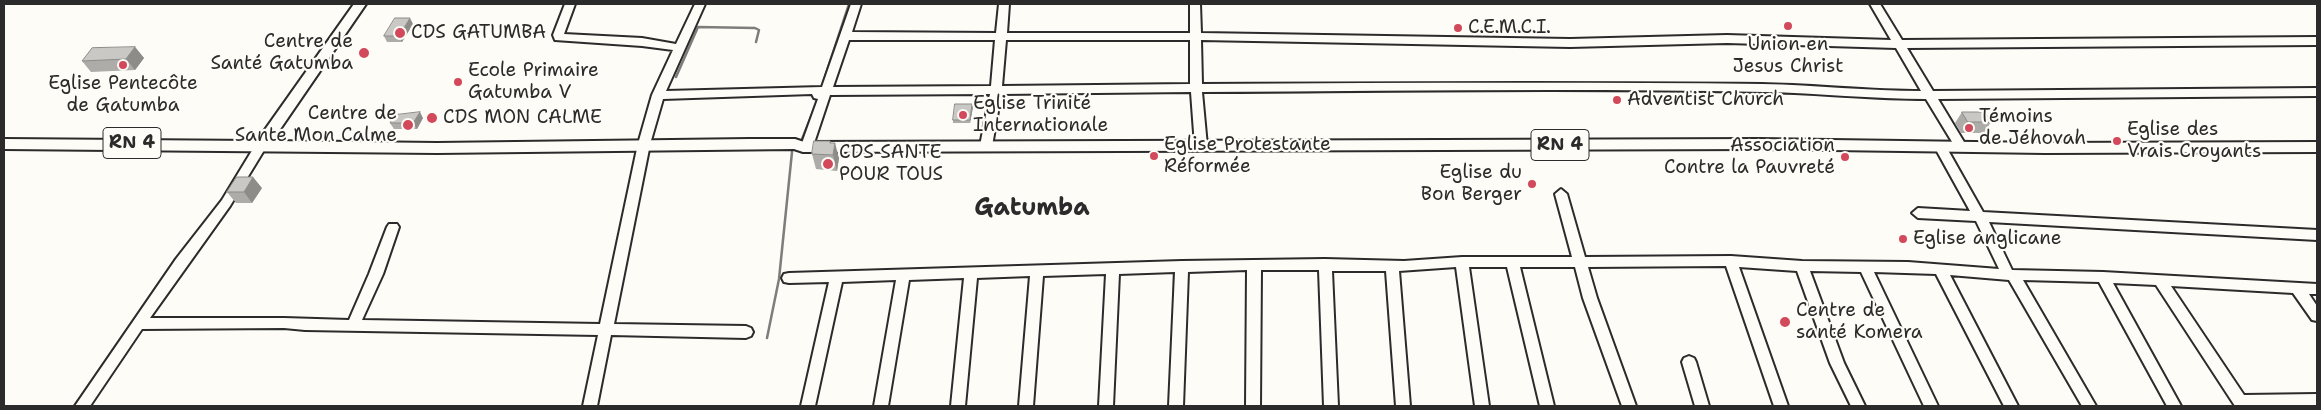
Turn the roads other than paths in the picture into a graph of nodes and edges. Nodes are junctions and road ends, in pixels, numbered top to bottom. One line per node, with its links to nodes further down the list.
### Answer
1 (360, 4): 22 (main road)
2 (570, 4): 13 (street)
3 (700, 4): 13 (street)
4 (856, 4): 8 (street)
5 (1004, 4): 9 (street)
6 (1195, 4): 10 (street)
7 (1875, 4): 12 (street)
8 (844, 36): 9 (street); 17 (street)
9 (1002, 36): 10 (street); 15 (street)
10 (1197, 37): 12 (street); 14 (street)
11 (2317, 41): 12 (street)
12 (1899, 44): 19 (street)
13 (681, 48): 18 (street)
14 (1196, 87): 15 (street); 19 (street); 25 (street)
15 (996, 91): 17 (street); 24 (street)
16 (2317, 92): 19 (street)
17 (822, 94): 18 (street); 23 (street)
18 (658, 95): 21 (street)
19 (1928, 95): 27 (street)
20 (4, 144): 22 (main road, RN 4)
21 (644, 144): 22 (main road, RN 4); 23 (main road, RN 4); 59 (street)
22 (260, 146): 57 (street)
23 (807, 146): 24 (main road, RN 4)
24 (986, 146): 25 (main road, RN 4)
25 (1201, 146): 26 (main road, RN 4)
26 (1940, 146): 27 (main road, RN 4); 31 (street)
27 (1961, 147): 28 (main road, RN 4)
28 (2317, 147)
29 (1561, 194): 38 (street)
30 (1918, 213): 31 (street)
31 (1980, 217): 33 (street); 48 (street)
32 (393, 227): 58 (street)
33 (2317, 234)
34 (1462, 262): 35 (street); 40 (street); 75 (street)
35 (1512, 262): 38 (street); 76 (street)
36 (1731, 262): 38 (street); 42 (street); 79 (street)
37 (1325, 264): 39 (street); 40 (street); 73 (street)
38 (1579, 264): 77 (street)
39 (1254, 265): 41 (street); 72 (street)
40 (1392, 265): 74 (street)
41 (1182, 266): 44 (street); 71 (street)
42 (1802, 266): 43 (street); 80 (street)
43 (1865, 267): 45 (street); 81 (street)
44 (1113, 268): 46 (street); 70 (street)
45 (1940, 269): 48 (street); 82 (street)
46 (1037, 271): 47 (street); 69 (street)
47 (971, 272): 49 (street); 68 (street)
48 (2010, 274): 51 (street); 83 (street)
49 (903, 275): 50 (street); 67 (street)
50 (837, 276): 52 (street); 66 (street)
51 (2103, 277): 53 (street); 84 (street)
52 (789, 278)
53 (2160, 280): 54 (street); 63 (street)
54 (2298, 288): 55 (street); 56 (street)
55 (2317, 289)
56 (2317, 316)
57 (139, 324): 58 (street); 64 (street)
58 (352, 326): 59 (street)
59 (605, 328): 60 (street); 65 (street)
60 (746, 332)
61 (1689, 362): 78 (street)
62 (2309, 402): 63 (street)
63 (2241, 403)
64 (82, 406)
65 (590, 406)
66 (808, 406)
67 (881, 406)
68 (958, 406)
69 (1026, 406)
70 (1106, 406)
71 (1176, 406)
72 (1253, 406)
73 (1330, 406)
74 (1403, 406)
75 (1482, 406)
76 (1547, 406)
77 (1629, 406)
78 (1702, 406)
79 (1781, 406)
80 (1858, 406)
81 (1931, 406)
82 (2011, 406)
83 (2089, 406)
84 (2174, 406)

